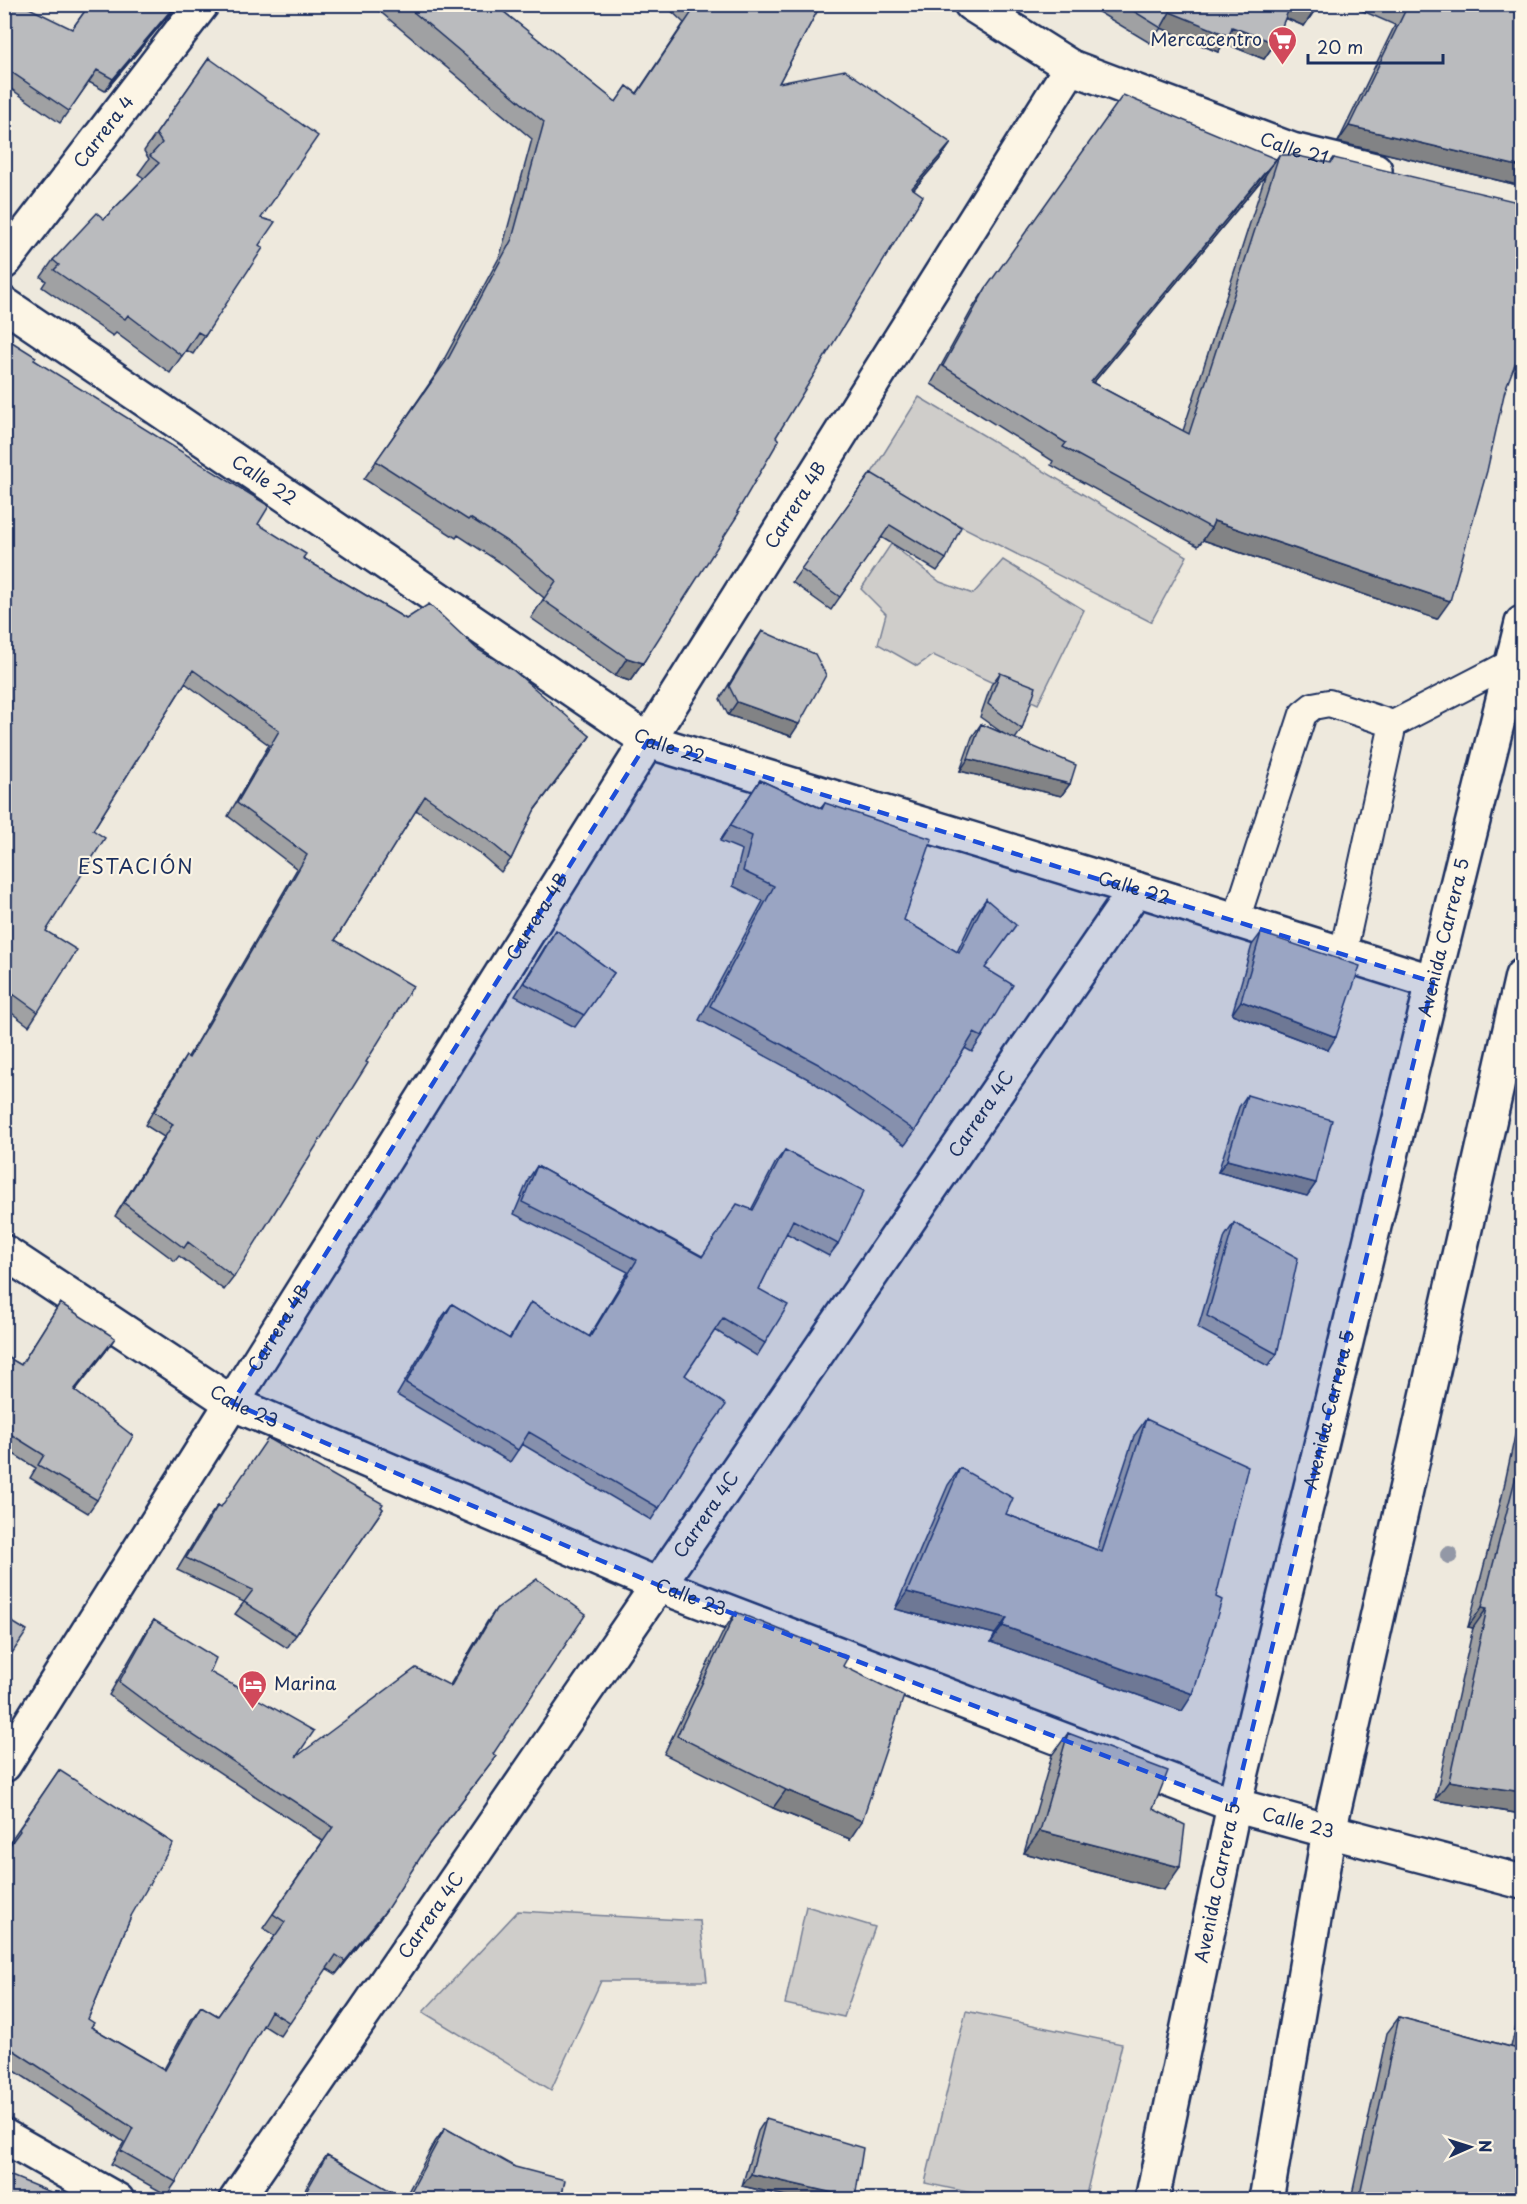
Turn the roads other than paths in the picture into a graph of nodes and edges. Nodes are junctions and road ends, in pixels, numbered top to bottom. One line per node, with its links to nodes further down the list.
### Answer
1 (202, 4): 5 (street, Carrera 4)
2 (971, 4): 3 (street, Calle 21)
3 (1071, 67): 4 (street, Calle 21); 10 (street, Carrera 4B)
4 (1407, 177)
5 (4, 262)
6 (4, 304): 10 (street, Calle 22)
7 (1522, 622): 8 (street, Avenida Carrera 5)
8 (1513, 662): 9 (lane); 15 (street, Avenida Carrera 5)
9 (1393, 724): 12 (lane); 13 (lane)
10 (648, 741): 11 (street, Calle 22); 17 (street, Carrera 4B)
11 (1136, 889): 12 (street, Calle 22); 18 (street, Carrera 4C)
12 (1236, 920): 13 (street, Calle 22)
13 (1343, 953): 15 (street, Calle 22)
14 (1522, 981): 21 (street)
15 (1433, 982): 20 (street, Avenida Carrera 5)
16 (4, 1252): 17 (street, Calle 23)
17 (232, 1403): 18 (street, Calle 23); 19 (street, Carrera 4B)
18 (658, 1585): 20 (street, Calle 23); 25 (street, Carrera 4C)
19 (4, 1765)
20 (1234, 1805): 21 (street, Calle 23); 26 (street, Avenida Carrera 5)
21 (1329, 1831): 22 (street, Calle 23); 27 (street)
22 (1522, 1882)
23 (4, 2136): 24 (street)
24 (117, 2199)
25 (236, 2199)
26 (1152, 2199)
27 (1266, 2199)

